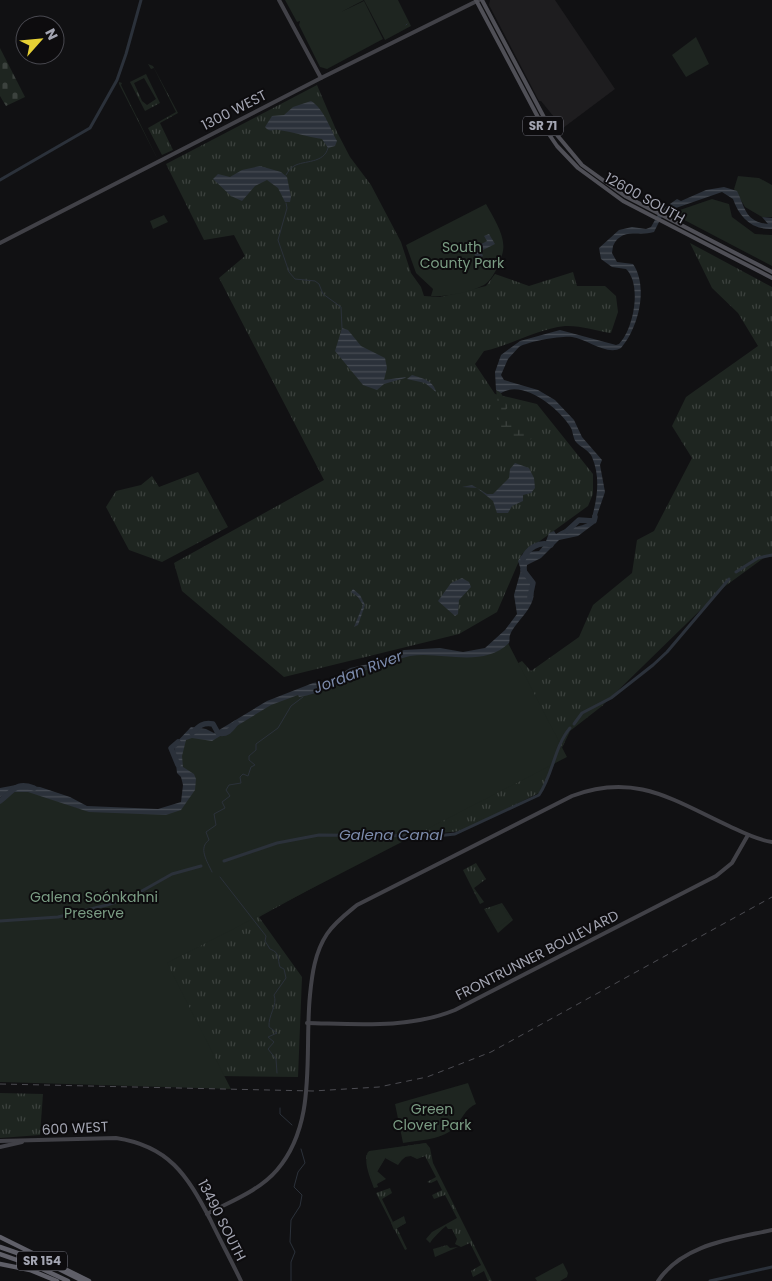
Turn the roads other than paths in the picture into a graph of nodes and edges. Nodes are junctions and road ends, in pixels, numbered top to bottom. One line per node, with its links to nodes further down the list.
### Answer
1 (280, 0): 3 (street)
2 (479, 0): 3 (street, 1300 WEST); 5 (main road, 12600 SOUTH / SR 71); 6 (main road, 12600 SOUTH / SR 71)
3 (320, 78): 4 (street, 1300 WEST)
4 (0, 243)
5 (772, 272)
6 (772, 278)
7 (748, 835): 8 (street); 9 (street, FRONTRUNNER BOULEVARD); 9 (street)
8 (772, 842)
9 (307, 1024): 14 (street)
10 (130, 1140): 12 (street, 600 WEST); 14 (street, 13490 SOUTH)
11 (0, 1141): 12 (street, 600 WEST)
12 (22, 1142): 13 (street, 600 WEST)
13 (0, 1147)
14 (207, 1214): 24 (street, 13490 SOUTH)
15 (772, 1230): 25 (street)
16 (0, 1237): 23 (highway)
17 (0, 1247): 22 (highway, SR 154)
18 (0, 1254): 21 (highway, SR 154)
19 (0, 1264): 20 (highway)
20 (57, 1281)
21 (68, 1281)
22 (83, 1281)
23 (89, 1281)
24 (241, 1281)
25 (658, 1281)

